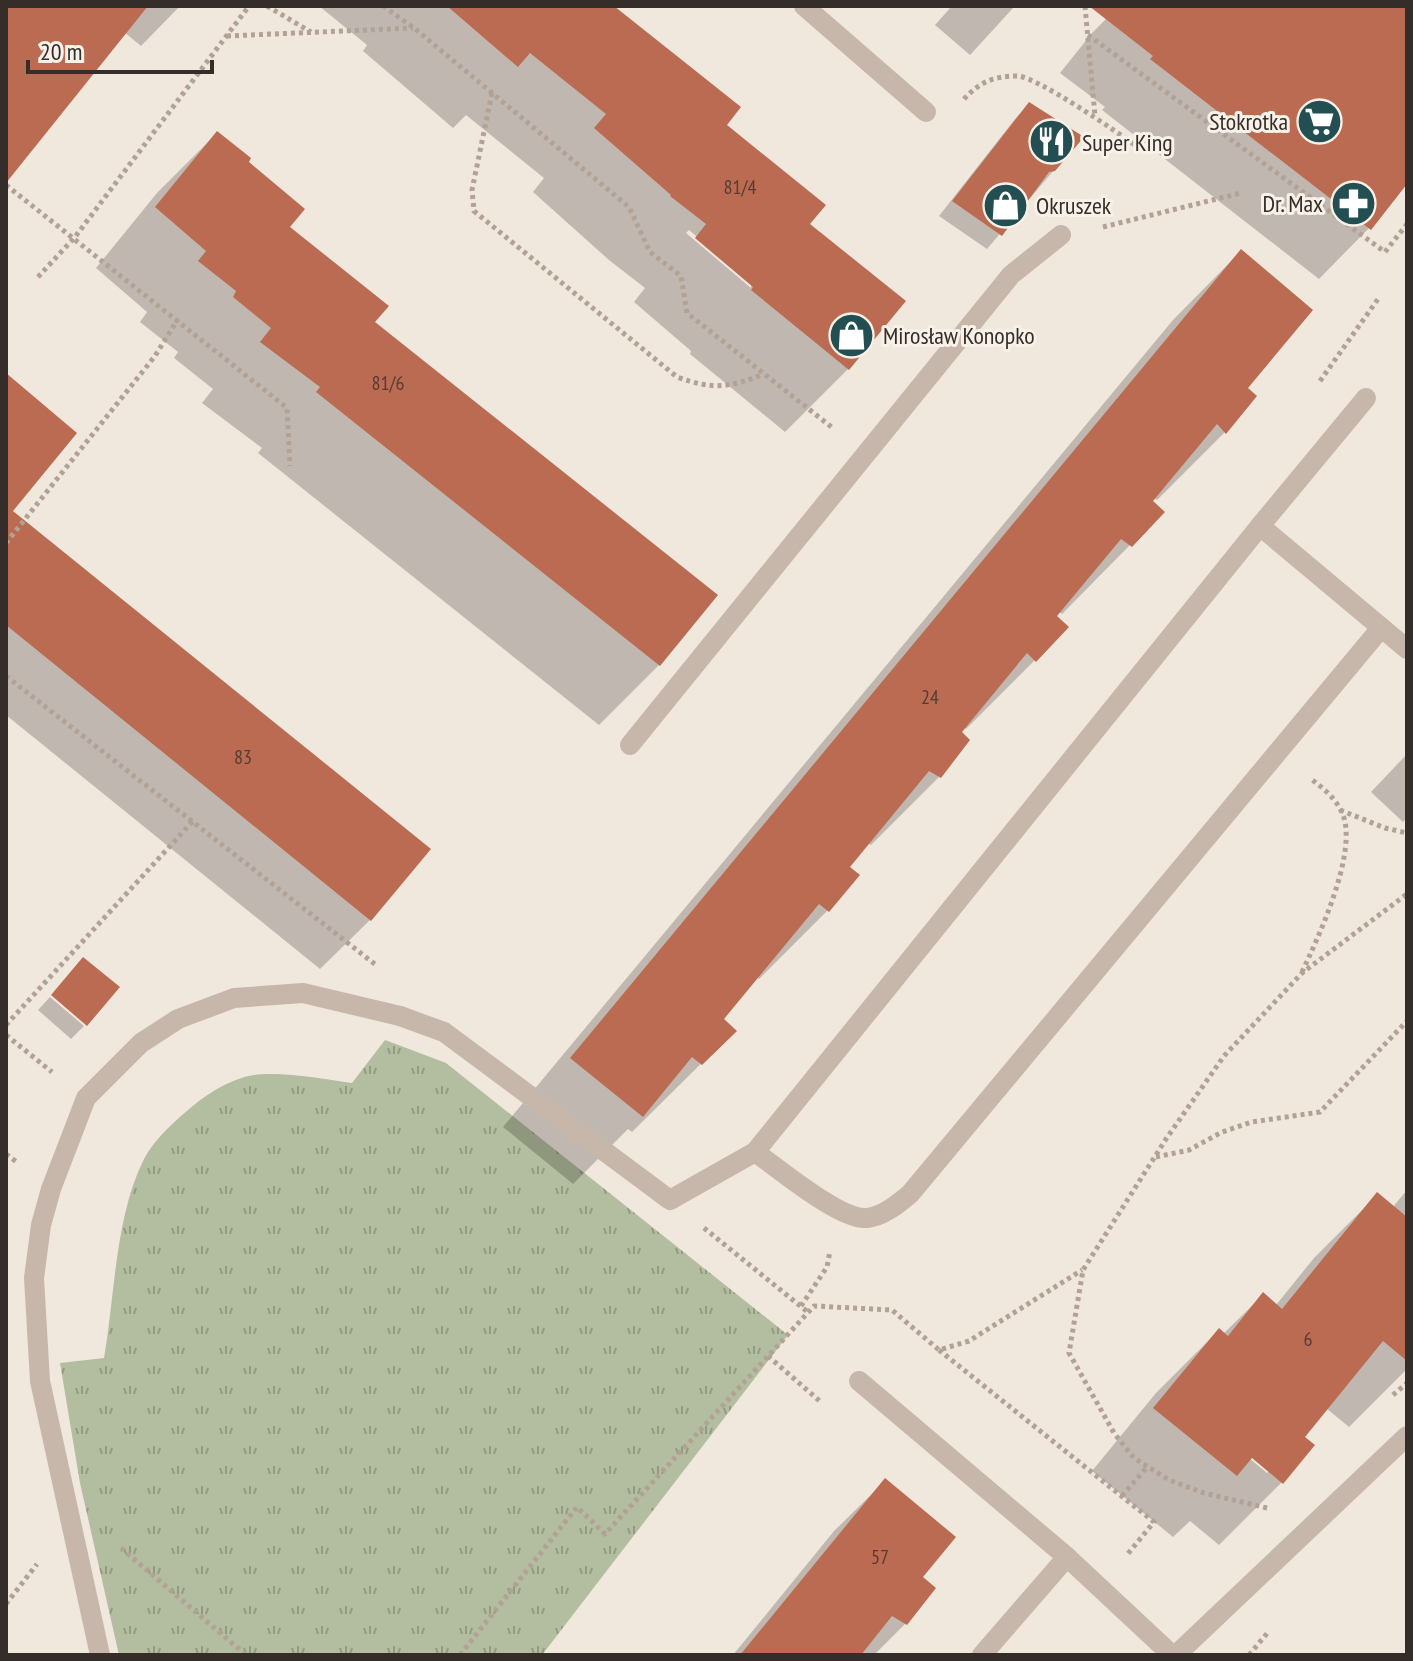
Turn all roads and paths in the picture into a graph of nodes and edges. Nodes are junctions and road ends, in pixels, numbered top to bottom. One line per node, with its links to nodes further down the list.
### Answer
1 (249, 6): 9 (path)
2 (267, 6): 7 (path)
3 (383, 6): 6 (path)
4 (804, 6): 11 (street)
5 (1085, 6): 8 (path)
6 (414, 28): 7 (path); 10 (path)
7 (311, 32): 9 (path)
8 (1088, 35): 12 (path); 16 (path)
9 (226, 36): 18 (path)
10 (492, 93): 21 (path); 21 (path)
11 (926, 112): 12 (path)
12 (1095, 117): 13 (path)
13 (1135, 145)
14 (6, 185): 18 (path)
15 (1241, 193): 17 (path)
16 (1407, 224)
17 (1061, 235): 23 (street)
18 (75, 237): 19 (path); 20 (path)
19 (38, 277)
20 (178, 319): 24 (path); 26 (path)
21 (765, 374): 23 (path)
22 (1366, 398): 25 (street)
23 (866, 454): 30 (street)
24 (290, 466)
25 (1260, 526): 27 (street); 42 (street)
26 (6, 543)
27 (1381, 628): 28 (street); 31 (street)
28 (1407, 649)
29 (6, 676): 33 (path)
30 (630, 745)
31 (1278, 753): 32 (path); 45 (street)
32 (1338, 809): 34 (path); 36 (path)
33 (193, 821): 37 (path); 39 (path)
34 (1407, 833)
35 (1407, 894): 36 (path)
36 (1302, 973): 43 (path)
37 (400, 1016): 41 (street); 44 (street)
38 (1407, 1021): 43 (path)
39 (6, 1025)
40 (6, 1035): 41 (path)
41 (86, 1098): 54 (street)
42 (755, 1152): 44 (street); 45 (street)
43 (1155, 1157): 46 (path)
44 (670, 1200): 47 (path)
45 (839, 1211): 47 (path)
46 (1083, 1270): 49 (path); 52 (path)
47 (801, 1306): 48 (path)
48 (809, 1313): 49 (path); 60 (path)
49 (939, 1350): 53 (path)
50 (859, 1381): 56 (street)
51 (1407, 1436): 62 (street)
52 (1147, 1467): 53 (path); 55 (path)
53 (1122, 1496): 57 (path)
54 (66, 1500): 58 (street); 59 (path)
55 (1264, 1521)
56 (1067, 1557): 61 (street); 62 (street)
57 (1122, 1560)
58 (100, 1655)
59 (246, 1655)
60 (460, 1655)
61 (982, 1655)
62 (1174, 1655)

